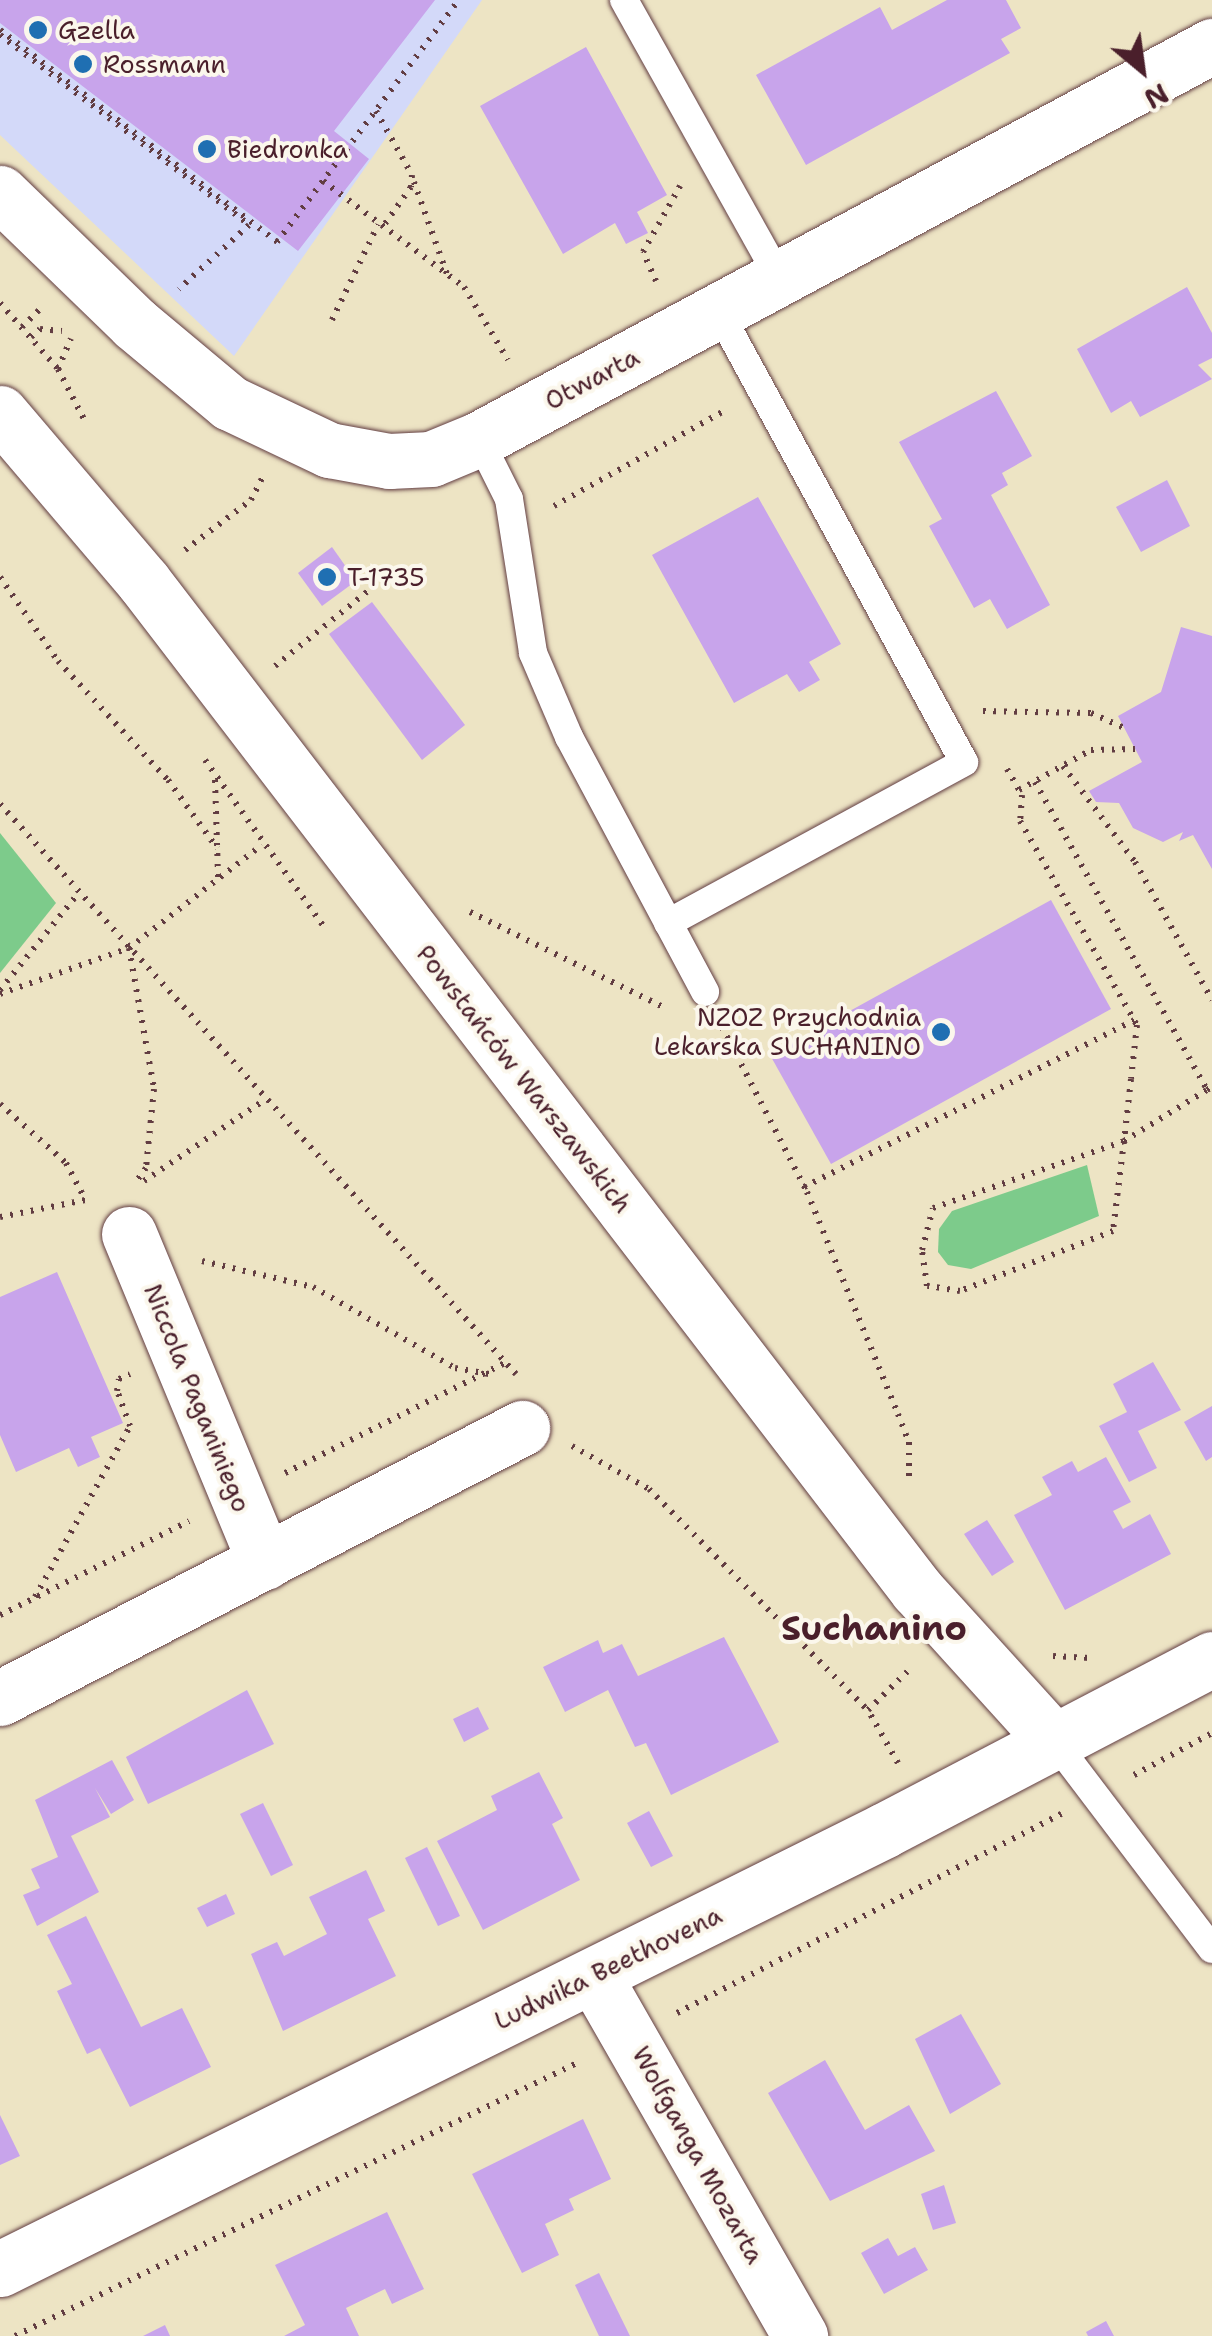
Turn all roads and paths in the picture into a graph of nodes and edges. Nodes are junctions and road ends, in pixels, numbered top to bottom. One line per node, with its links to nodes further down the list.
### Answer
1 (460, 0): 5 (path)
2 (624, 0): 14 (lane)
3 (0, 32): 9 (path); 10 (path, bridge)
4 (1212, 46): 14 (street, Otwarta)
5 (376, 111): 8 (path); 10 (path)
6 (691, 168): 15 (path)
7 (191, 169): 9 (path)
8 (412, 175): 12 (path); 13 (path)
9 (185, 176): 16 (path)
10 (323, 181): 12 (path)
11 (0, 193): 24 (street, Otwarta)
12 (380, 226): 13 (path); 18 (path)
13 (447, 275): 22 (path)
14 (780, 279): 17 (street, Otwarta)
15 (658, 286)
16 (174, 293)
17 (719, 312): 21 (lane); 22 (street, Otwarta)
18 (332, 320)
19 (55, 330): 20 (path)
20 (31, 337)
21 (762, 390): 26 (path); 44 (lane)
22 (536, 408): 24 (street, Otwarta)
23 (0, 413): 66 (street, Powstańców Warszawskich)
24 (480, 439): 26 (lane)
25 (215, 528): 27 (path)
26 (514, 529): 44 (lane)
27 (187, 549)
28 (0, 576): 40 (path)
29 (383, 579): 30 (path)
30 (268, 676)
31 (977, 711): 32 (path)
32 (1124, 728)
33 (1135, 748): 34 (path)
34 (1062, 766): 36 (path); 49 (path)
35 (214, 778): 40 (path)
36 (1035, 782): 37 (path); 52 (path)
37 (1019, 790)
38 (0, 804): 42 (path)
39 (1020, 821): 51 (path)
40 (216, 848): 41 (path)
41 (218, 879): 45 (path); 46 (path)
42 (78, 895): 46 (path); 47 (path)
43 (484, 919): 50 (path)
44 (668, 923): 48 (lane)
45 (325, 928)
46 (129, 948): 47 (path); 53 (path); 53 (path)
47 (0, 992)
48 (705, 992): 56 (path)
49 (1212, 1000)
50 (660, 1006)
51 (1134, 1020): 55 (path); 56 (path)
52 (1209, 1088): 55 (path)
53 (263, 1101): 62 (path)
54 (0, 1104): 57 (path)
55 (1124, 1141): 55 (path)
56 (804, 1187): 63 (path)
57 (85, 1200): 58 (path); 59 (path)
58 (114, 1216): 60 (path); 64 (street, Niccola Paganiniego)
59 (0, 1218)
60 (490, 1374)
61 (122, 1378): 65 (path)
62 (534, 1415): 64 (street); 71 (path)
63 (908, 1501)
64 (265, 1562): 70 (street)
65 (34, 1598)
66 (950, 1630): 71 (path); 72 (street, Powstańców Warszawskich)
67 (1038, 1650): 68 (path)
68 (1094, 1658)
69 (1212, 1658): 72 (street, Ludwika Beethovena)
70 (0, 1698)
71 (868, 1710): 73 (path)
72 (1054, 1741): 73 (street, Ludwika Beethovena); 75 (lane)
73 (924, 1810): 74 (path); 76 (street, Ludwika Beethovena)
74 (956, 1868)
75 (1212, 1949)
76 (594, 1976): 77 (street, Ludwika Beethovena); 78 (street, Wolfganga Mozarta)
77 (0, 2270)
78 (800, 2336)

